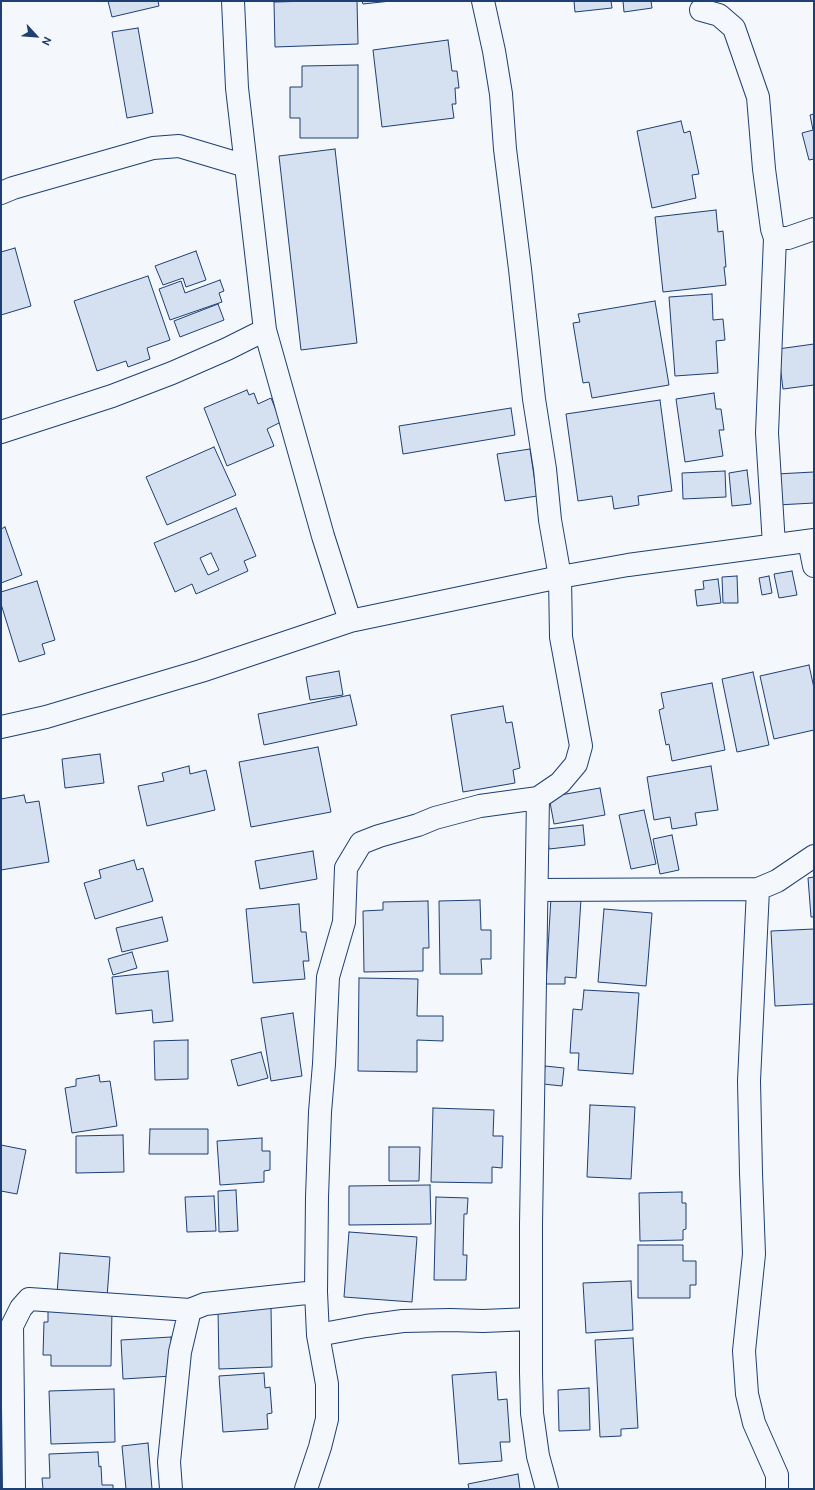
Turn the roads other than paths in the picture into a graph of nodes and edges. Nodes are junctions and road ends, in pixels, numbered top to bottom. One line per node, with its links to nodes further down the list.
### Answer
1 (233, 1): 4 (street)
2 (483, 1): 13 (street)
3 (701, 10): 7 (street)
4 (246, 166): 5 (street); 8 (street)
5 (1, 193)
6 (814, 229): 7 (street)
7 (775, 238): 11 (street)
8 (265, 330): 9 (street); 14 (street)
9 (1, 432)
10 (811, 541): 11 (street); 12 (street)
11 (774, 545): 13 (street)
12 (814, 566)
13 (560, 577): 14 (street); 16 (street)
14 (350, 621): 15 (street)
15 (1, 727)
16 (538, 798): 19 (street); 20 (street)
17 (814, 856): 18 (street)
18 (758, 889): 19 (street); 28 (street)
19 (537, 890): 22 (street)
20 (316, 1292): 21 (street); 23 (street)
21 (190, 1310): 24 (street); 25 (street)
22 (531, 1318): 23 (street); 27 (street)
23 (318, 1335): 26 (street)
24 (14, 1489)
25 (171, 1489)
26 (306, 1489)
27 (547, 1489)
28 (777, 1489)

